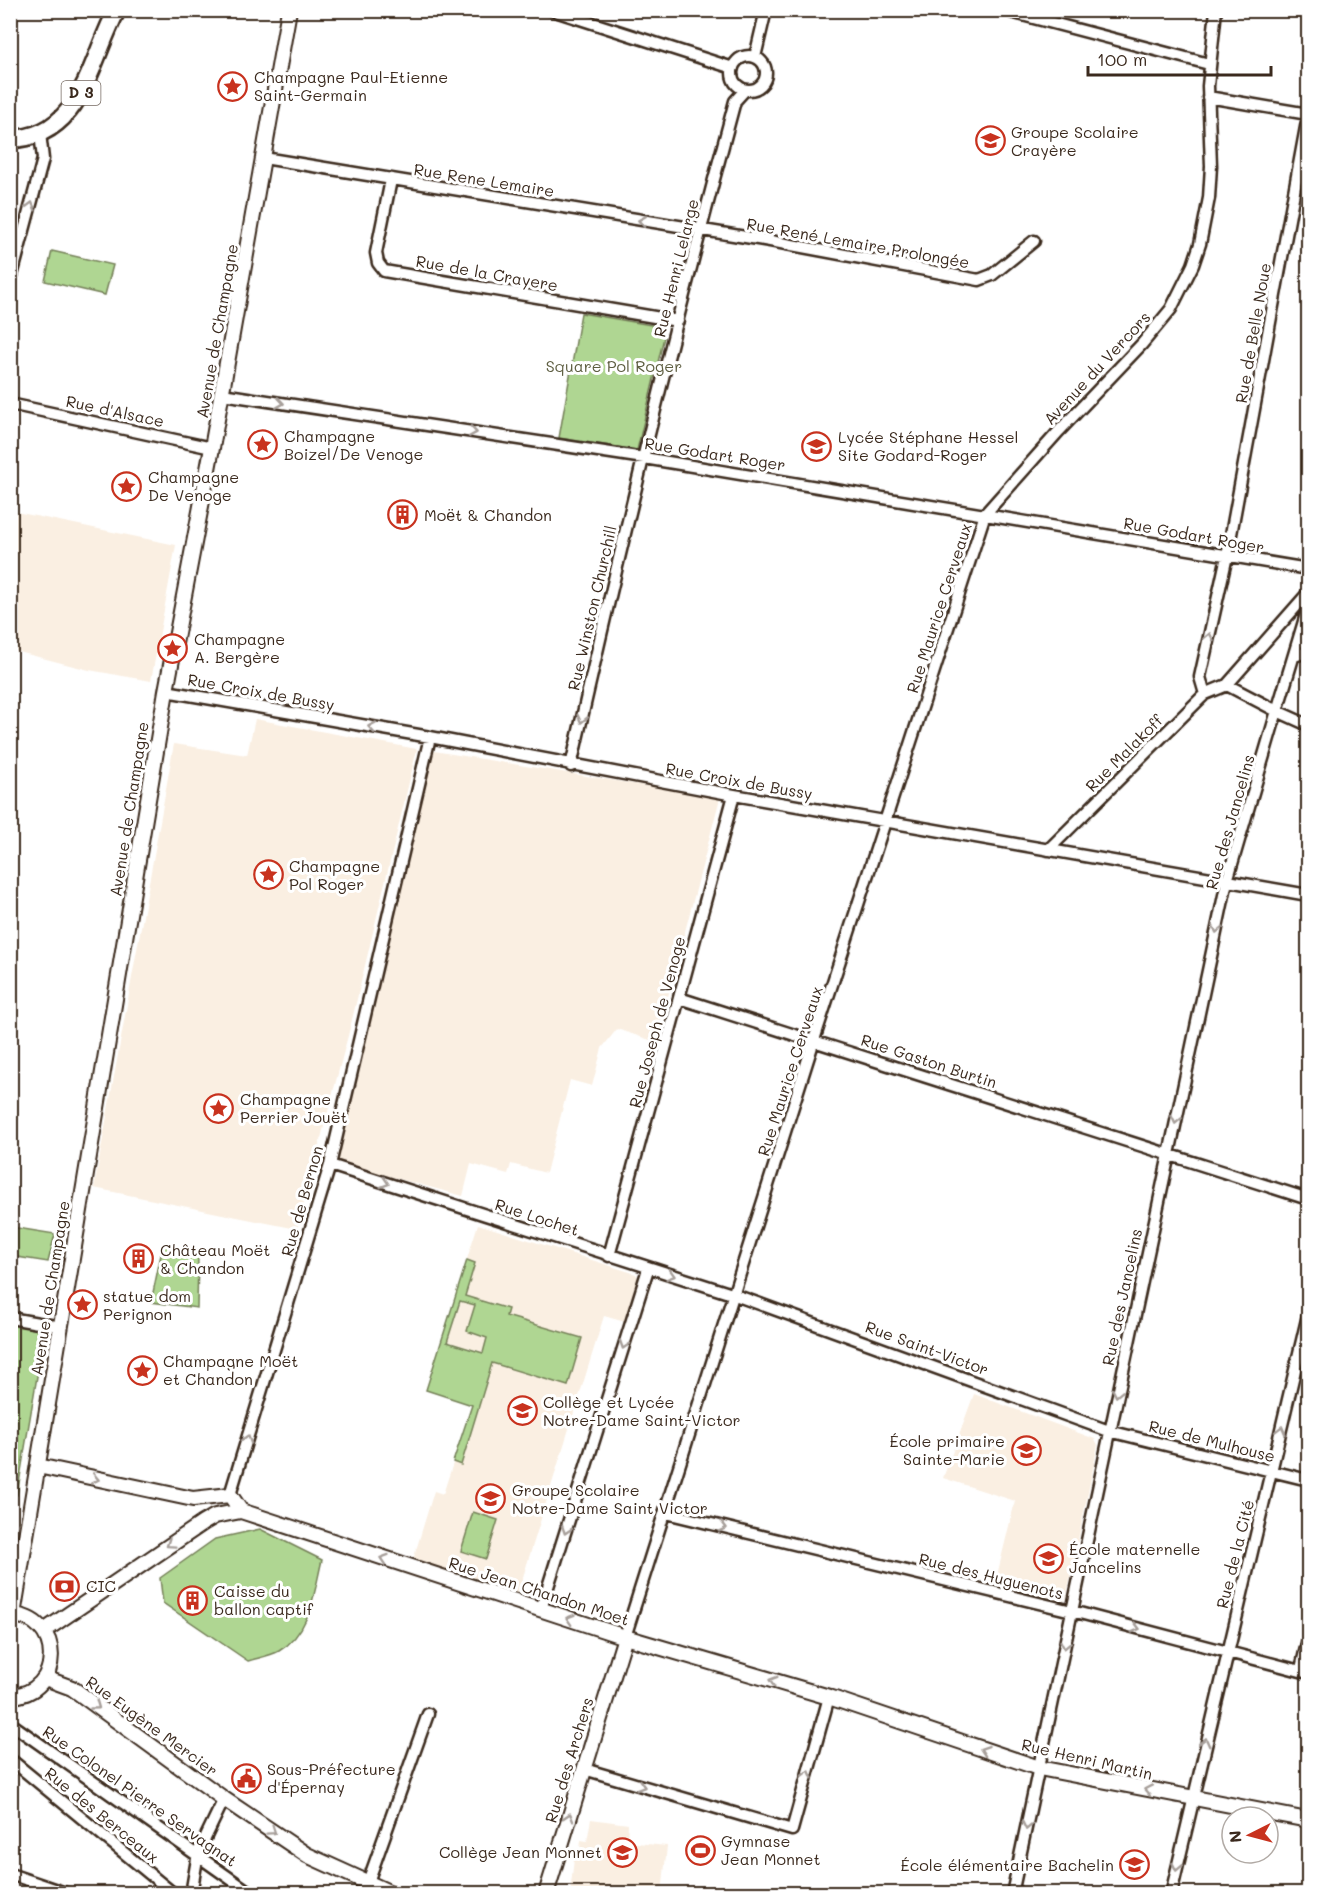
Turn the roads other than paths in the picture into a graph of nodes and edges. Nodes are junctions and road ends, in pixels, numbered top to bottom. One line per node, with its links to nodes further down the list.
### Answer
1 (117, 10): 13 (main road, D 3)
2 (289, 10): 15 (main road, Avenue de Champagne)
3 (552, 10): 9 (street)
4 (766, 10): 7 (street)
5 (1004, 10): 8 (street)
6 (1216, 10): 8 (street, Avenue du Vercors)
7 (755, 57): 9 (street); 10 (street)
8 (1209, 64): 11 (street, Avenue du Vercors)
9 (733, 68): 10 (street)
10 (745, 90): 17 (street, Rue Henri Lelarge)
11 (1208, 97): 12 (street); 25 (street, Avenue du Vercors)
12 (1308, 115): 26 (street, Rue de Belle Noue)
13 (40, 133): 14 (main road, D 3); 19 (street, one-way to 13)
14 (10, 139)
15 (264, 158): 16 (street, Rue Rene Lemaire); 21 (main road, Avenue de Champagne)
16 (392, 180): 17 (street, Rue Rene Lemaire, one-way to 16); 20 (street, Rue de la Crayere)
17 (700, 231): 18 (street, Rue René Lemaire Prolongée); 20 (street, Rue Henri Lelarge)
18 (1034, 241)
19 (10, 283)
20 (678, 321): 24 (street, Rue Henri Lelarge)
21 (222, 394): 23 (main road, Avenue de Champagne); 24 (street, Rue Godart Roger, one-way to 24)
22 (10, 404): 23 (street, Rue d'Alsace)
23 (212, 448): 33 (main road, Avenue de Champagne)
24 (644, 458): 25 (street, Rue Godart Roger); 38 (street, Rue Winston Churchill, one-way to 38)
25 (985, 514): 26 (street, Rue Godart Roger); 40 (street, Rue Maurice Cerveaux)
26 (1227, 556): 27 (street, Rue Godart Roger); 34 (street, Rue de Belle Noue, one-way to 26)
27 (1308, 569)
28 (1308, 593): 32 (street)
29 (1308, 608): 31 (street, Rue des Jancelins)
30 (1308, 652): 31 (street)
31 (1294, 656): 35 (street, Rue des Jancelins)
32 (1227, 685): 34 (street, Rue Malakoff); 35 (street)
33 (165, 691): 37 (street, Rue Croix de Bussy, one-way to 33); 54 (main road, Avenue de Champagne)
34 (1205, 694): 41 (street, Rue Malakoff)
35 (1277, 711): 36 (street); 42 (street, Rue des Jancelins)
36 (1308, 725)
37 (429, 737): 38 (street, Rue Croix de Bussy); 47 (street, Rue de Bernon)
38 (571, 766): 39 (street, Rue Croix de Bussy)
39 (734, 795): 40 (street, Rue Croix de Bussy); 44 (street, Rue Joseph de Venoge)
40 (887, 821): 41 (street, Rue Croix de Bussy); 45 (street, Rue Maurice Cerveaux)
41 (1048, 850): 42 (street, Rue Croix de Bussy)
42 (1227, 880): 43 (street, Rue Croix de Bussy); 46 (street, Rue des Jancelins, one-way to 46)
43 (1308, 895)
44 (679, 998): 45 (street, Rue Gaston Burtin); 49 (street, Rue Joseph de Venoge)
45 (814, 1040): 46 (street, Rue Gaston Burtin); 51 (street, Rue Maurice Cerveaux)
46 (1168, 1155): 48 (street, Rue Gaston Burtin); 55 (street, Rue des Jancelins, one-way to 55)
47 (330, 1165): 49 (street, Rue Lochet, one-way to 49); 59 (street, Rue de Bernon, one-way to 47)
48 (1308, 1199)
49 (609, 1256): 50 (street, Rue Lochet)
50 (648, 1269): 51 (street, Rue Lochet, one-way to 51); 64 (street, one-way to 64)
51 (735, 1295): 55 (street, Rue Saint-Victor); 62 (street, Rue Maurice Cerveaux)
52 (1308, 1315): 57 (street, Rue de la Cité, one-way to 52)
53 (10, 1318): 54 (street)
54 (61, 1327): 56 (main road, Avenue de Champagne)
55 (1109, 1431): 57 (street, Rue de Mulhouse); 65 (street, Rue des Jancelins)
56 (38, 1467): 60 (main road, one-way to 60); 66 (main road, Avenue de Champagne)
57 (1271, 1471): 58 (street, Rue de Mulhouse); 70 (street, Rue de la Cité)
58 (1308, 1480)
59 (230, 1495): 60 (main road); 61 (main road)
60 (193, 1499): 63 (main road)
61 (241, 1511): 63 (main road); 64 (main road, Rue Jean Chandon Moet, one-way to 61)
62 (666, 1513): 65 (street, Rue des Huguenots, one-way to 65); 68 (street, Rue Maurice Cerveaux)
63 (202, 1523): 67 (main road, one-way to 67)
64 (541, 1609): 68 (main road, Rue Jean Chandon Moet, one-way to 64)
65 (1072, 1611): 70 (street, Rue des Huguenots, one-way to 70); 78 (street, Rue des Jancelins, one-way to 78)
66 (12, 1615): 67 (main road)
67 (44, 1631): 72 (main road)
68 (625, 1637): 74 (main road, Rue Jean Chandon Moet, one-way to 68); 79 (main road, Rue des Archers)
69 (1308, 1639): 71 (street)
70 (1227, 1652): 71 (street, Rue des Huguenots); 81 (street, Rue de la Cité, one-way to 70)
71 (1305, 1665)
72 (45, 1678): 73 (main road); 80 (main road, Rue Eugène Mercier, one-way to 80)
73 (10, 1696)
74 (829, 1697): 78 (main road, Rue Henri Martin, one-way to 74); 79 (street, one-way to 74)
75 (428, 1714): 85 (street)
76 (10, 1723): 83 (street, Rue Colonel Pierre Servagnat)
77 (10, 1759): 87 (street, Rue des Berceaux)
78 (1039, 1768): 81 (main road, Rue Henri Martin, one-way to 78); 92 (street, Rue des Jancelins, one-way to 92)
79 (584, 1769): 91 (main road, Rue des Archers, one-way to 79)
80 (224, 1799): 83 (street); 85 (main road, Rue Eugène Mercier, one-way to 85)
81 (1192, 1799): 82 (main road, Rue Henri Martin); 93 (street, Rue de la Cité, one-way to 93)
82 (1308, 1820)
83 (198, 1853): 88 (street); 89 (street, Rue Colonel Pierre Servagnat)
84 (10, 1874): 86 (street)
85 (368, 1882): 90 (main road, Rue Eugène Mercier)
86 (69, 1893)
87 (174, 1893)
88 (191, 1893)
89 (252, 1893)
90 (393, 1893)
91 (546, 1893)
92 (1012, 1893)
93 (1171, 1893)

